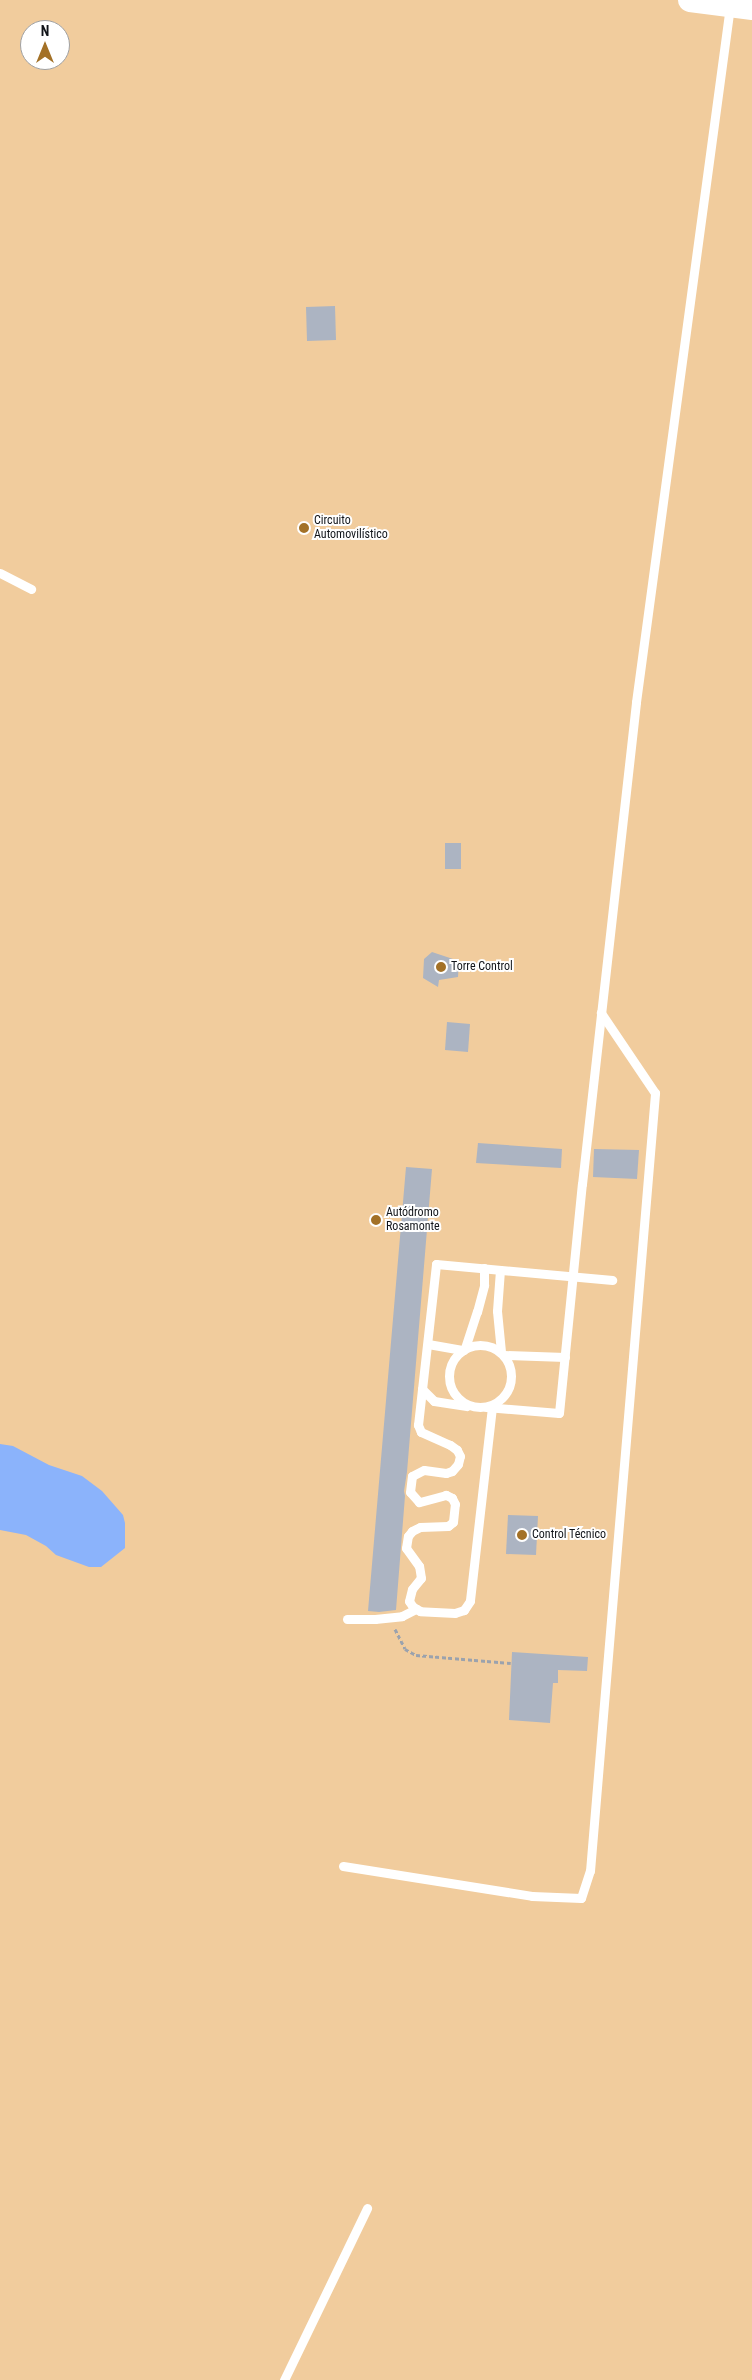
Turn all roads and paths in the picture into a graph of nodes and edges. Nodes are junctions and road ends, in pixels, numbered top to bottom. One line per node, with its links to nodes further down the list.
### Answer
1 (690, 0): 2 (main road)
2 (741, 7): 5 (lane)
3 (0, 573): 4 (lane)
4 (31, 589)
5 (601, 1013): 8 (lane); 21 (lane)
6 (484, 1268): 7 (lane); 10 (lane); 11 (lane)
7 (500, 1270): 8 (lane); 12 (lane)
8 (573, 1276): 9 (lane); 13 (lane)
9 (612, 1280)
10 (428, 1344): 11 (lane); 14 (lane)
11 (464, 1349): 12 (lane); 15 (lane)
12 (502, 1353): 13 (lane); 16 (lane)
13 (565, 1357): 16 (lane)
14 (422, 1389): 15 (lane); 17 (lane)
15 (472, 1406): 16 (lane)
16 (489, 1407): 17 (lane)
17 (416, 1609): 18 (lane)
18 (346, 1619)
19 (405, 1649): 20 (path)
20 (511, 1663)
21 (343, 1866)
22 (368, 2208): 23 (lane)
23 (284, 2380)

